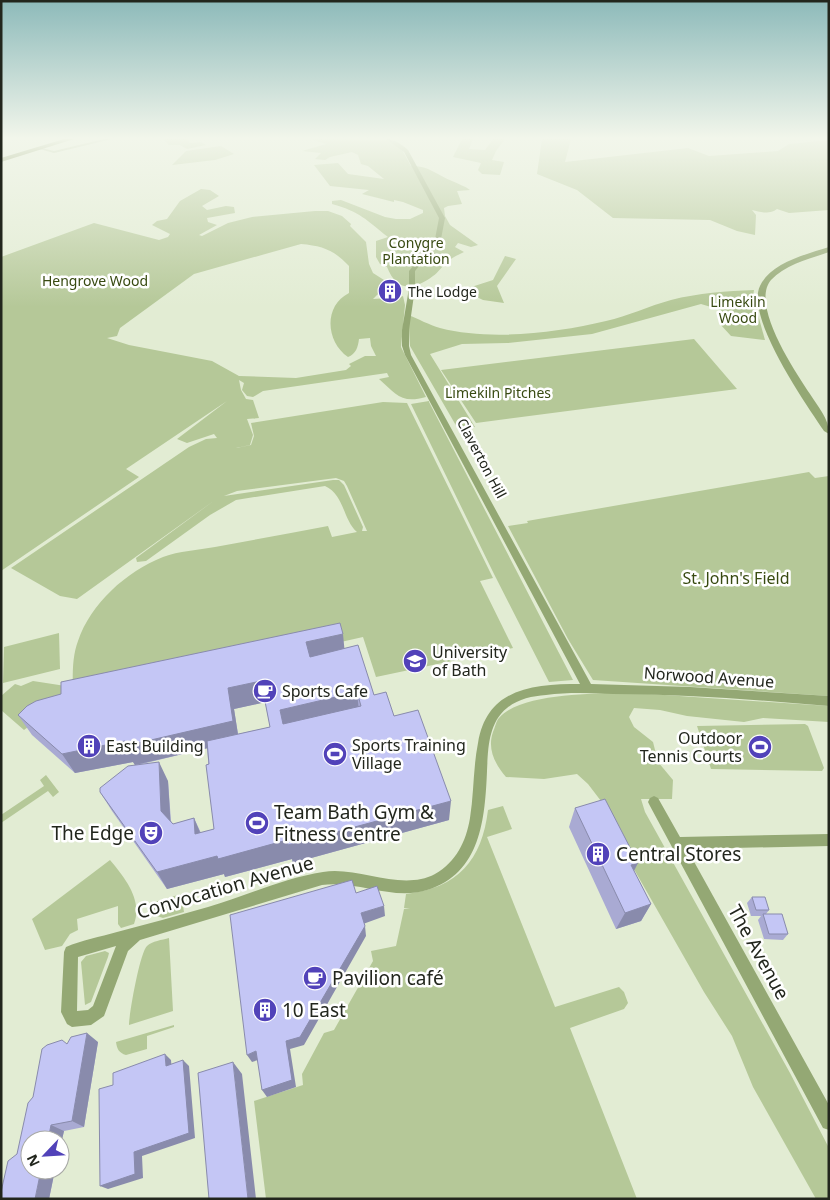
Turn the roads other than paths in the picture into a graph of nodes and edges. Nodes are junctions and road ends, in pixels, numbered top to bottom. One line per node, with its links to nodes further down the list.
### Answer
1 (430, 195): 4 (street, Claverton Hill)
2 (829, 249): 3 (street)
3 (829, 431)
4 (588, 689): 5 (street, Norwood Avenue); 9 (street, Convocation Avenue)
5 (829, 701)
6 (654, 802): 8 (street, The Avenue)
7 (829, 840): 8 (street)
8 (676, 843): 10 (street, The Avenue)
9 (136, 934): 9 (street, Convocation Avenue)
10 (829, 1122)

